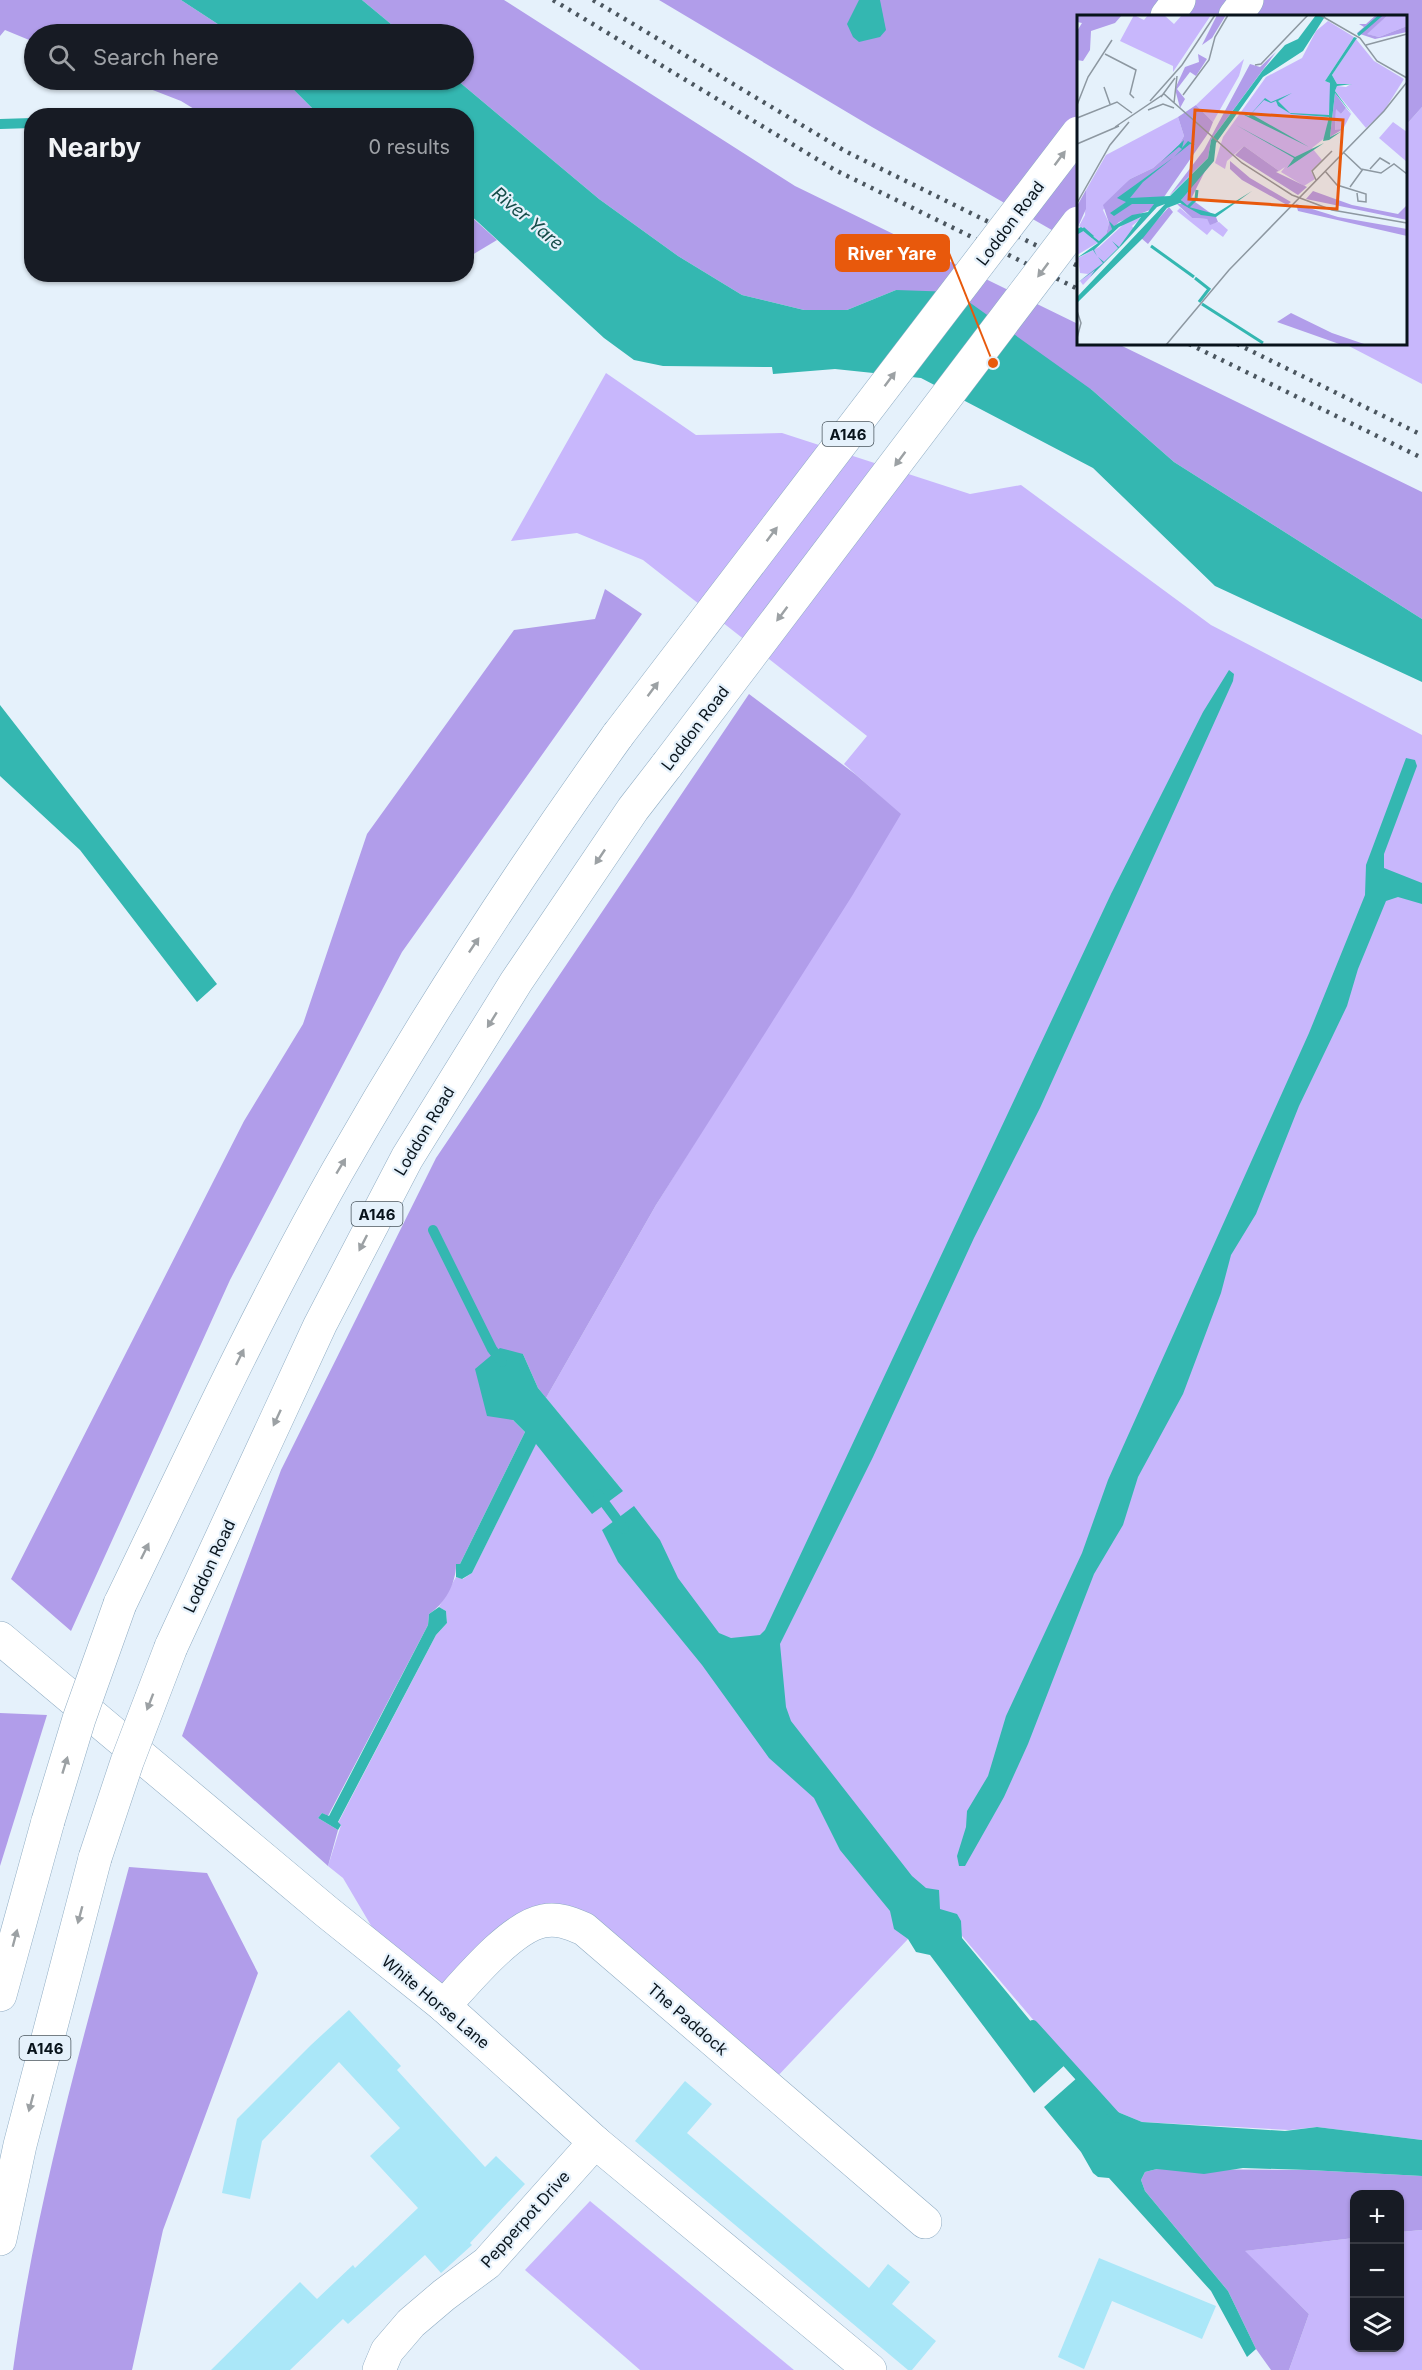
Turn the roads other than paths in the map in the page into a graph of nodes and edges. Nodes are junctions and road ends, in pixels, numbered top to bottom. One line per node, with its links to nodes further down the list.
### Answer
1 (1179, 0): 3 (main road)
2 (1247, 0): 4 (main road)
3 (1168, 15)
4 (1236, 15)
5 (1077, 134): 8 (main road, Loddon Road / A146, one-way to 5, bridge)
6 (1077, 224): 12 (main road, Loddon Road / A146, one-way to 12, bridge)
7 (0, 1638): 9 (main road, White Horse Lane)
8 (0, 1995)
9 (444, 2006): 10 (main road, White Horse Lane); 11 (main road, The Paddock)
10 (595, 2142): 13 (main road, Pepperpot Drive); 14 (main road, White Horse Lane)
11 (925, 2222)
12 (0, 2239)
13 (379, 2370)
14 (870, 2370)

